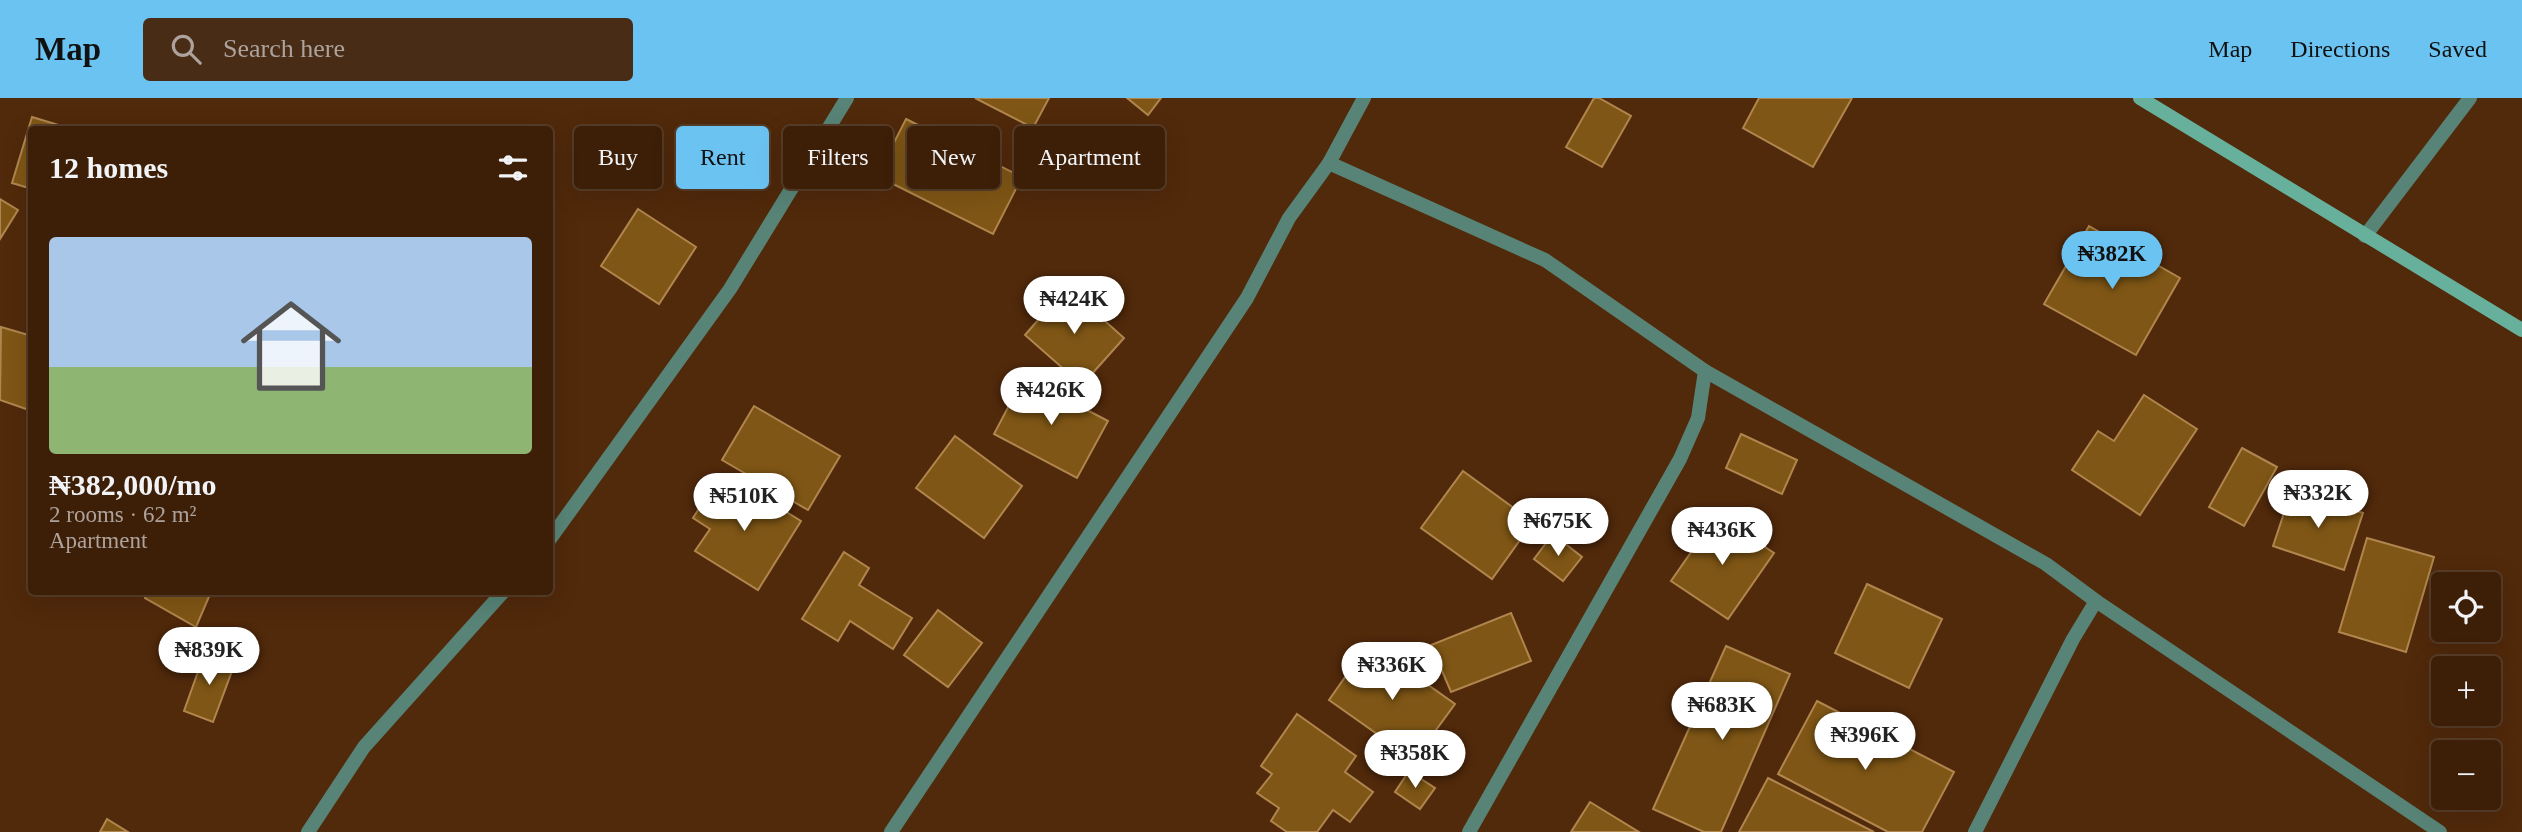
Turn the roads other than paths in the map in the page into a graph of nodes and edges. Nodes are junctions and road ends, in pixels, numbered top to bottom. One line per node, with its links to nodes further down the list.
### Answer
1 (847, 98): 9 (street)
2 (1364, 98): 5 (street)
3 (2140, 98): 6 (street)
4 (2470, 98): 6 (street)
5 (1329, 163): 8 (street); 13 (street)
6 (2365, 236): 7 (street)
7 (2522, 330)
8 (1705, 371): 11 (street); 14 (street)
9 (553, 535)
10 (500, 595): 12 (street)
11 (2096, 601): 15 (street); 16 (street)
12 (308, 832)
13 (891, 832)
14 (1469, 832)
15 (1975, 832)
16 (2440, 832)

